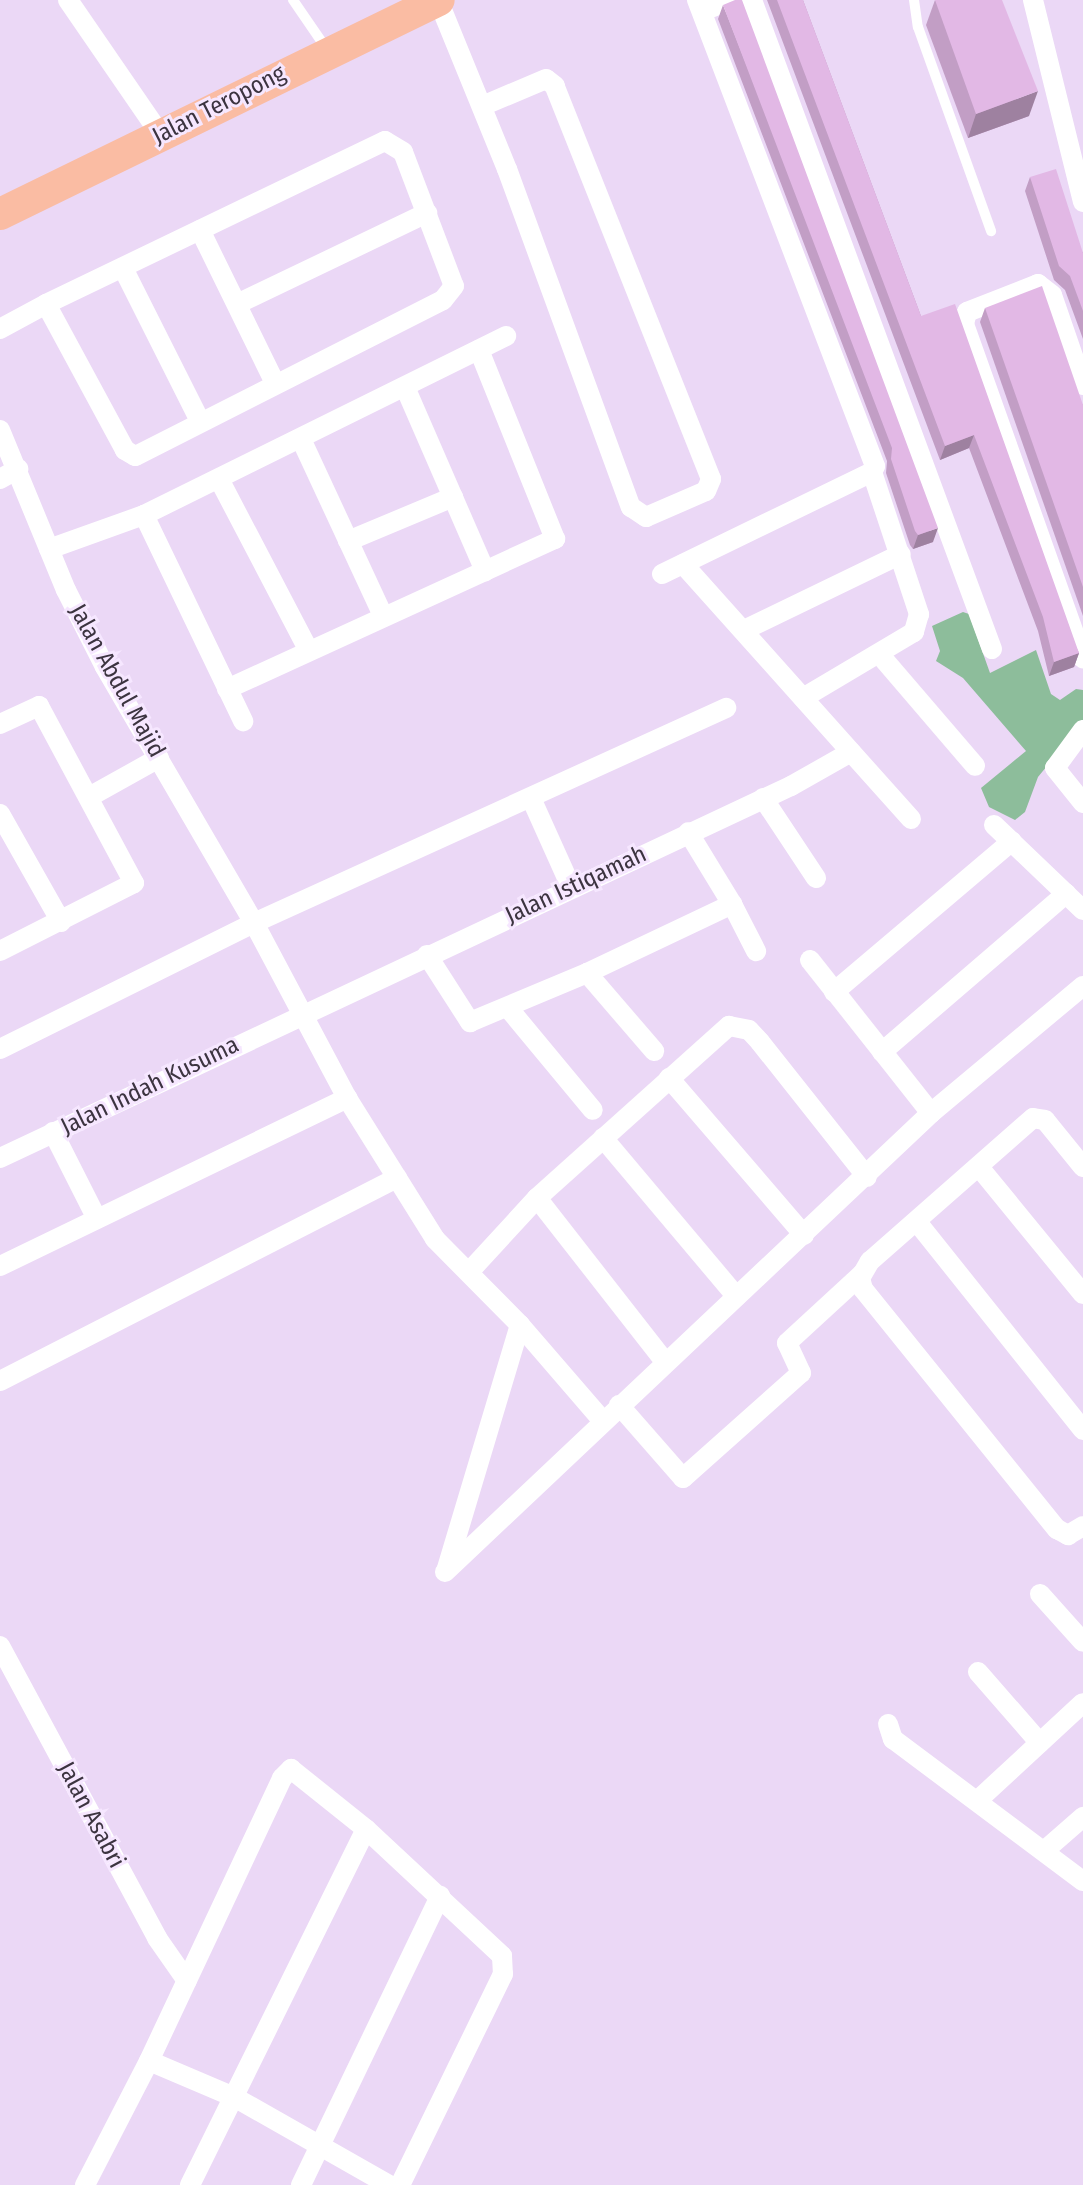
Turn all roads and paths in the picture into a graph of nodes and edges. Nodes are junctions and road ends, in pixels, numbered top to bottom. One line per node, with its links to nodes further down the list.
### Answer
1 (68, 0): 11 (street)
2 (293, 0): 9 (lane)
3 (439, 0): 9 (main road, Jalan Teropong); 10 (street)
4 (730, 0): 8 (street)
5 (752, 0): 42 (street)
6 (914, 0): 16 (lane)
7 (1033, 0): 12 (street)
8 (700, 6): 29 (street)
9 (328, 51): 11 (main road, Jalan Teropong)
10 (482, 106): 10 (street)
11 (160, 134): 13 (main road, Jalan Teropong)
12 (1083, 202)
13 (1, 211)
14 (427, 213): 15 (street); 19 (street); 23 (street)
15 (200, 230): 17 (street); 19 (street)
16 (991, 231)
17 (123, 268): 18 (street); 26 (street)
18 (46, 304): 20 (street); 26 (street)
19 (237, 304): 23 (street)
20 (0, 329)
21 (506, 336): 22 (street)
22 (479, 350): 25 (street); 38 (street)
23 (275, 383): 26 (street)
24 (1083, 385): 45 (street)
25 (405, 387): 28 (street); 32 (street)
26 (200, 421)
27 (0, 430): 30 (street, Jalan Abdul Majid)
28 (301, 439): 31 (street); 34 (street)
29 (872, 472): 36 (street); 37 (street)
30 (9, 474): 35 (street, Jalan Abdul Majid)
31 (219, 479): 33 (street); 43 (street)
32 (453, 497): 34 (street); 38 (street)
33 (144, 515): 35 (street); 46 (street)
34 (348, 541): 40 (street)
35 (49, 549): 53 (street, Jalan Abdul Majid)
36 (901, 554): 41 (street); 44 (street)
37 (683, 564): 39 (street); 41 (street)
38 (485, 571): 40 (street)
39 (662, 574)
40 (383, 616): 43 (street)
41 (744, 630): 47 (street)
42 (992, 649)
43 (309, 651): 46 (street)
44 (880, 655): 47 (street); 54 (street)
45 (1083, 658)
46 (227, 689): 49 (street)
47 (803, 698): 52 (street)
48 (726, 708): 56 (street)
49 (243, 721)
50 (0, 724): 55 (street)
51 (1083, 730): 58 (street)
52 (851, 752): 57 (street, Jalan Istiqamah); 60 (street)
53 (159, 758): 55 (street); 70 (street, Jalan Abdul Majid)
54 (975, 766)
55 (89, 797): 69 (street)
56 (531, 798): 65 (street); 70 (street)
57 (763, 798): 62 (street, Jalan Istiqamah); 64 (street)
58 (1083, 803)
59 (0, 814): 69 (street)
60 (911, 819)
61 (994, 825): 63 (street)
62 (688, 832): 65 (street, Jalan Istiqamah); 67 (street)
63 (1012, 841): 66 (street); 77 (street)
64 (816, 878)
65 (571, 887): 73 (street, Jalan Istiqamah)
66 (1066, 894): 68 (street); 82 (street)
67 (732, 904): 72 (street); 75 (street)
68 (1083, 910)
69 (61, 922): 71 (street)
70 (254, 923): 79 (street, Jalan Abdul Majid); 80 (street)
71 (0, 951)
72 (756, 951)
73 (427, 955): 78 (street); 79 (street, Jalan Istiqamah)
74 (810, 960): 77 (street)
75 (587, 973): 78 (street); 81 (street)
76 (1083, 986): 86 (street)
77 (834, 992): 82 (street)
78 (509, 1009): 85 (street)
79 (300, 1015): 84 (street, Jalan Abdul Majid); 87 (street, Jalan Indah Kusuma)
80 (0, 1049)
81 (654, 1051)
82 (882, 1052): 86 (street)
83 (669, 1078): 88 (street); 92 (street); 97 (street)
84 (347, 1098): 93 (street, Jalan Abdul Majid); 95 (street)
85 (593, 1110)
86 (931, 1113): 92 (street)
87 (53, 1132): 89 (street, Jalan Indah Kusuma); 95 (street)
88 (603, 1138): 94 (street); 102 (street)
89 (0, 1158)
90 (979, 1167): 91 (street); 96 (street); 101 (street)
91 (1083, 1167)
92 (867, 1177): 97 (street)
93 (397, 1178): 99 (street, Jalan Abdul Majid); 105 (street)
94 (537, 1198): 99 (street); 104 (street)
95 (97, 1219): 98 (street)
96 (917, 1222): 100 (street); 108 (street)
97 (804, 1235): 102 (street)
98 (0, 1266)
99 (469, 1272): 103 (street, Jalan Abdul Majid)
100 (862, 1274): 106 (street); 109 (street)
101 (1083, 1294)
102 (736, 1296): 104 (street)
103 (520, 1325): 107 (street, Jalan Abdul Majid); 107 (street)
104 (666, 1363): 106 (street)
105 (0, 1381)
106 (619, 1405): 107 (street)
107 (602, 1420)
108 (1083, 1430)
109 (1083, 1526)
110 (1040, 1594): 111 (street)
111 (1083, 1642)
112 (0, 1646): 123 (street, Jalan Asabri)
113 (978, 1672): 116 (street)
114 (1083, 1703): 116 (street)
115 (888, 1724): 117 (street)
116 (1040, 1743): 117 (street)
117 (977, 1801): 120 (street)
118 (1083, 1817): 120 (street)
119 (366, 1829): 122 (street); 123 (street); 125 (street)
120 (1044, 1851): 121 (street)
121 (1083, 1881)
122 (440, 1896): 126 (street); 131 (street)
123 (187, 1981): 124 (street)
124 (149, 2061): 125 (street); 127 (street)
125 (234, 2097): 126 (street); 128 (street)
126 (321, 2144): 129 (street); 130 (street)
127 (85, 2185)
128 (190, 2185)
129 (301, 2185)
130 (389, 2185)
131 (400, 2185)

